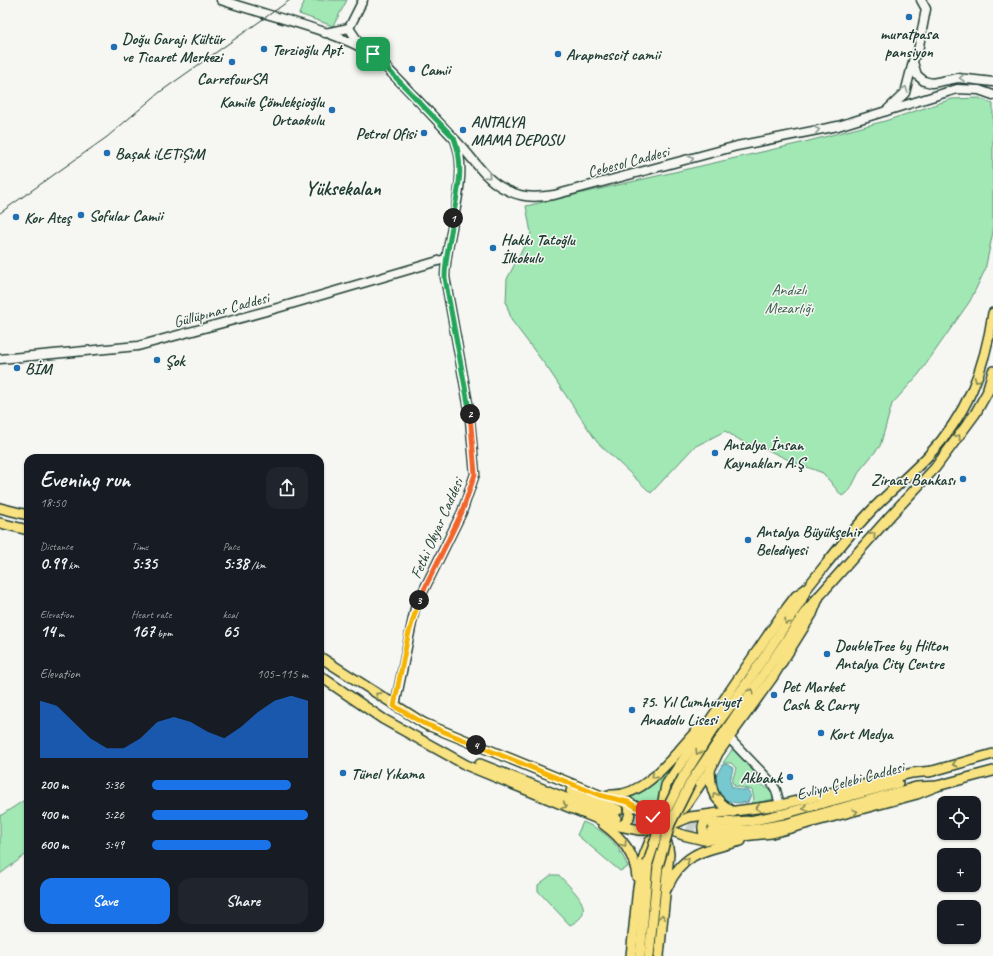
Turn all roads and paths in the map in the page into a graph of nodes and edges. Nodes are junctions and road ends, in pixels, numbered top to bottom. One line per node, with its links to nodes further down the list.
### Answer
1 (220, 0): 5 (street, Cebesol Caddesi)
2 (363, 0): 4 (street)
3 (921, 0): 7 (street)
4 (349, 28): 5 (street); 6 (street)
5 (324, 33): 6 (street, Cebesol Caddesi)
6 (362, 47): 11 (street, Cebesol Caddesi)
7 (914, 58): 8 (street, one-way to 7); 10 (street, one-way to 7)
8 (993, 82)
9 (993, 95): 10 (street, Cebesol Caddesi)
10 (885, 112): 12 (street, Cebesol Caddesi, one-way to 10)
11 (454, 138): 12 (street, Cebesol Caddesi); 13 (street, Fethi Okyar Caddesi)
12 (477, 164): 13 (street)
13 (461, 170): 14 (street, Fethi Okyar Caddesi)
14 (445, 259): 18 (street, Güllüpınar Caddesi); 30 (street, Fethi Okyar Caddesi)
15 (993, 312): 17 (main road)
16 (993, 329): 17 (main road)
17 (988, 343): 26 (main road, one-way to 26)
18 (0, 359)
19 (993, 371): 21 (main road)
20 (993, 382): 21 (main road)
21 (986, 397): 27 (main road, one-way to 21)
22 (0, 508): 23 (main road)
23 (24, 514)
24 (0, 523): 25 (main road)
25 (24, 529)
26 (807, 588): 31 (main road); 39 (main road, one-way to 39)
27 (819, 596): 34 (main road); 39 (main road, one-way to 27)
28 (324, 660): 30 (main road, one-way to 28)
29 (324, 679): 32 (main road)
30 (394, 706): 33 (main road)
31 (719, 707): 41 (main road, one-way to 41); 42 (main road)
32 (369, 709): 47 (main road, one-way to 47); 48 (main road)
33 (423, 723): 41 (main road); 48 (main road)
34 (729, 738): 36 (main road); 45 (street)
35 (993, 754): 38 (main road, Evliya Çelebi Caddesi, one-way to 38)
36 (710, 770): 44 (main road); 46 (main road, one-way to 36)
37 (993, 770): 40 (main road, Evliya Çelebi Caddesi)
38 (933, 771): 45 (main road); 50 (main road, Evliya Çelebi Caddesi, one-way to 50)
39 (687, 779): 57 (main road, bridge); 58 (main road, bridge)
40 (937, 786): 50 (main road, Evliya Çelebi Caddesi); 51 (main road, one-way to 40)
41 (599, 795): 43 (main road)
42 (662, 799): 44 (main road); 49 (main road)
43 (628, 802): 48 (main road); 49 (main road)
44 (686, 805): 49 (main road)
45 (780, 805): 46 (main road, one-way to 46)
46 (733, 812): 50 (main road)
47 (595, 818): 48 (main road); 54 (main road, one-way to 54)
48 (618, 818): 49 (main road)
49 (663, 826): 50 (main road); 50 (main road); 52 (main road); 53 (main road)
50 (711, 827): 51 (main road)
51 (772, 833): 55 (main road, one-way to 51)
52 (646, 848): 53 (main road); 54 (main road)
53 (669, 854): 55 (main road)
54 (638, 887): 56 (main road)
55 (666, 891): 59 (main road, one-way to 55)
56 (631, 956)
57 (640, 956)
58 (649, 956)
59 (659, 956)

